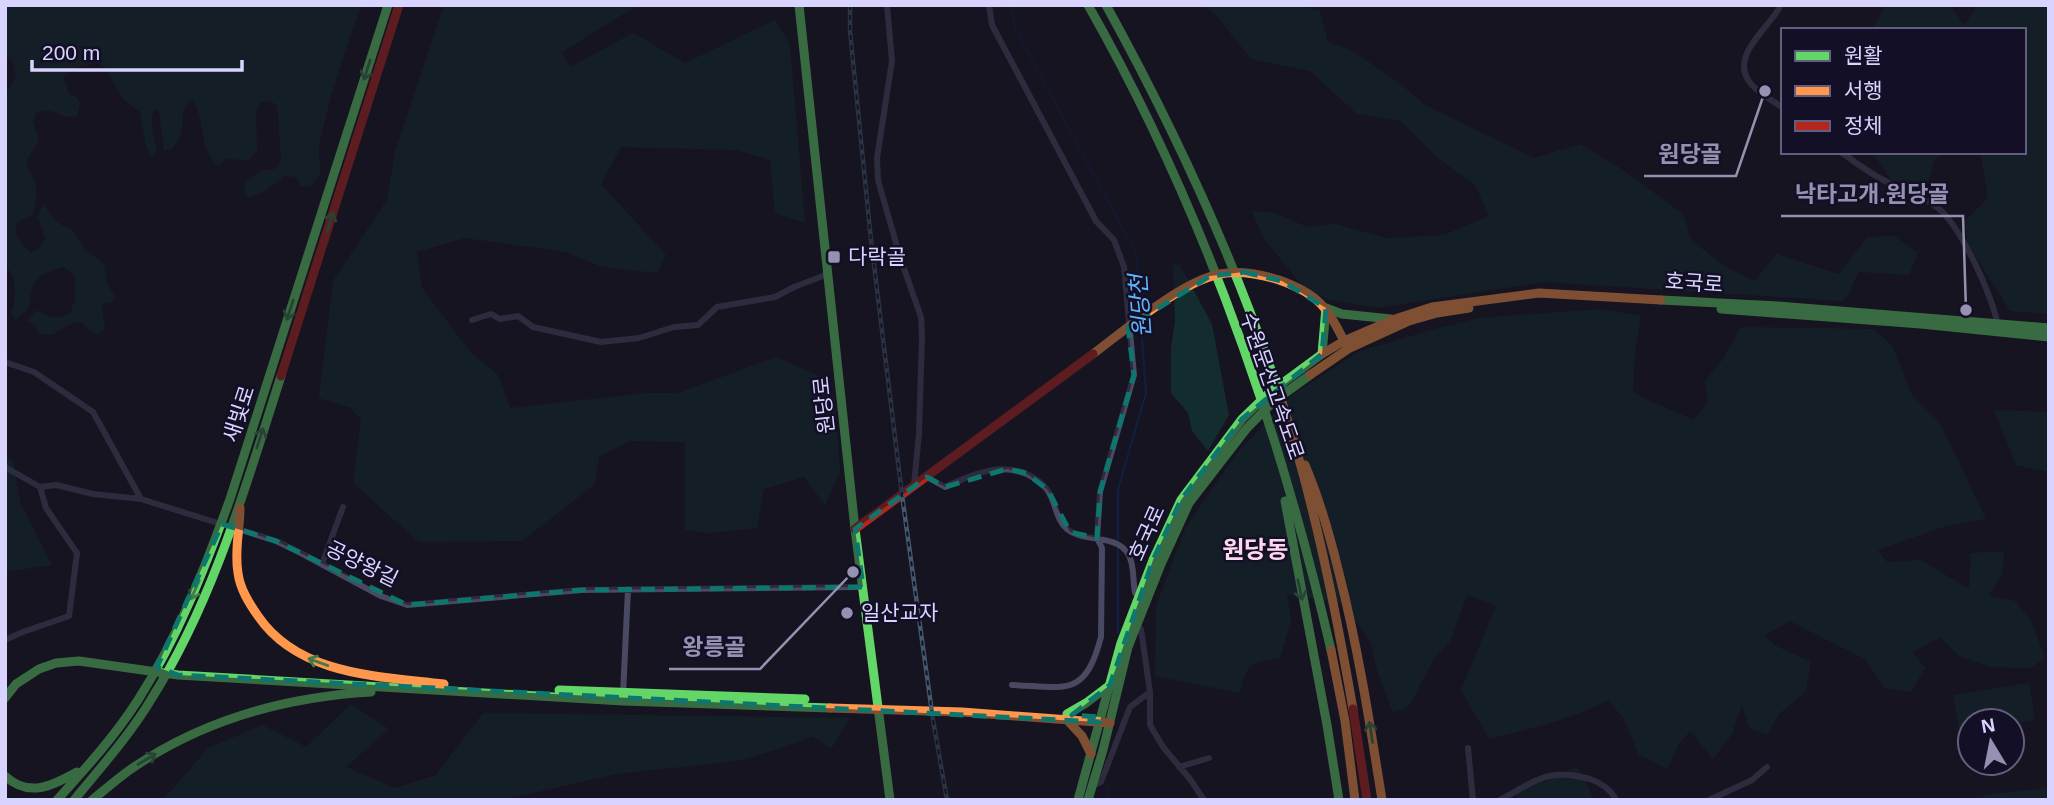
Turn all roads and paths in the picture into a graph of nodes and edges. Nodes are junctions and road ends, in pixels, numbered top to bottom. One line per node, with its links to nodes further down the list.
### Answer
1 (388, 5): 30 (main road, 새빛로, one-way to 30)
2 (399, 5): 30 (main road, 새빛로, one-way to 2)
3 (799, 5): 11 (main road, 원당로)
4 (887, 5): 27 (street)
5 (989, 5): 15 (street)
6 (1088, 5): 23 (main road, 수원문산고속도로)
7 (1106, 5): 22 (main road, 수원문산고속도로)
8 (1781, 5): 9 (street)
9 (1781, 106)
10 (1844, 154): 16 (street)
11 (828, 274): 14 (street); 31 (main road, 원당로)
12 (1326, 308): 13 (main road); 15 (main road); 19 (main road); 20 (main road)
13 (1395, 319): 16 (main road, 호국로); 19 (main road, 호국로)
14 (472, 320)
15 (1130, 326): 25 (main road); 33 (street)
16 (1998, 328): 17 (main road, 호국로); 18 (main road, 호국로); 19 (main road, 호국로)
17 (2049, 328)
18 (2049, 337)
19 (1346, 345): 20 (main road, 호국로); 49 (main road, 호국로)
20 (1322, 354): 42 (main road, 호국로)
21 (5, 362): 28 (street)
22 (1293, 438): 67 (main road, 수원문산고속도로); 68 (main road, one-way to 22)
23 (1277, 450): 65 (main road, one-way to 65); 66 (main road, 수원문산고속도로)
24 (5, 467): 26 (street)
25 (927, 477): 27 (main road); 33 (street)
26 (40, 486): 28 (street, 공양왕길); 39 (street)
27 (914, 486): 31 (main road)
28 (141, 499): 34 (street, 공양왕길)
29 (342, 507): 34 (street)
30 (233, 518): 32 (main road); 32 (main road, 새빛로)
31 (855, 529): 35 (main road, 원당로)
32 (229, 533): 40 (main road, 새빛로, one-way to 40); 44 (main road, one-way to 32); 59 (main road, 새빛로)
33 (1101, 538): 37 (street); 41 (street)
34 (322, 564): 36 (street, 공양왕길)
35 (863, 587): 36 (street, 공양왕길); 61 (main road, 원당로)
36 (628, 589): 46 (street)
37 (1135, 593)
38 (1141, 629): 45 (street)
39 (5, 640)
40 (154, 671): 44 (main road); 47 (main road); 53 (main road, 새빛로)
41 (1013, 685)
42 (1110, 685): 48 (main road); 49 (main road, 호국로)
43 (5, 686): 44 (main road)
44 (458, 688): 46 (main road); 60 (main road, one-way to 44)
45 (1150, 692): 54 (street); 57 (street)
46 (623, 697): 48 (main road)
47 (5, 698)
48 (1067, 717): 49 (main road); 51 (main road)
49 (1105, 720): 51 (main road, 호국로); 57 (main road, 호국로)
50 (1468, 748): 69 (street)
51 (1091, 754): 62 (main road, 호국로)
52 (1209, 758): 54 (street)
53 (88, 765): 56 (main road); 58 (main road, 새빛로)
54 (1180, 767): 64 (street)
55 (1767, 767): 72 (street)
56 (5, 776)
57 (1092, 786): 63 (main road, 호국로)
58 (57, 800)
59 (74, 800)
60 (92, 800)
61 (890, 800)
62 (1078, 800)
63 (1088, 800)
64 (1203, 800)
65 (1339, 800)
66 (1355, 800)
67 (1367, 800)
68 (1382, 800)
69 (1473, 800)
70 (1500, 800): 71 (street)
71 (1616, 800)
72 (1709, 800)

